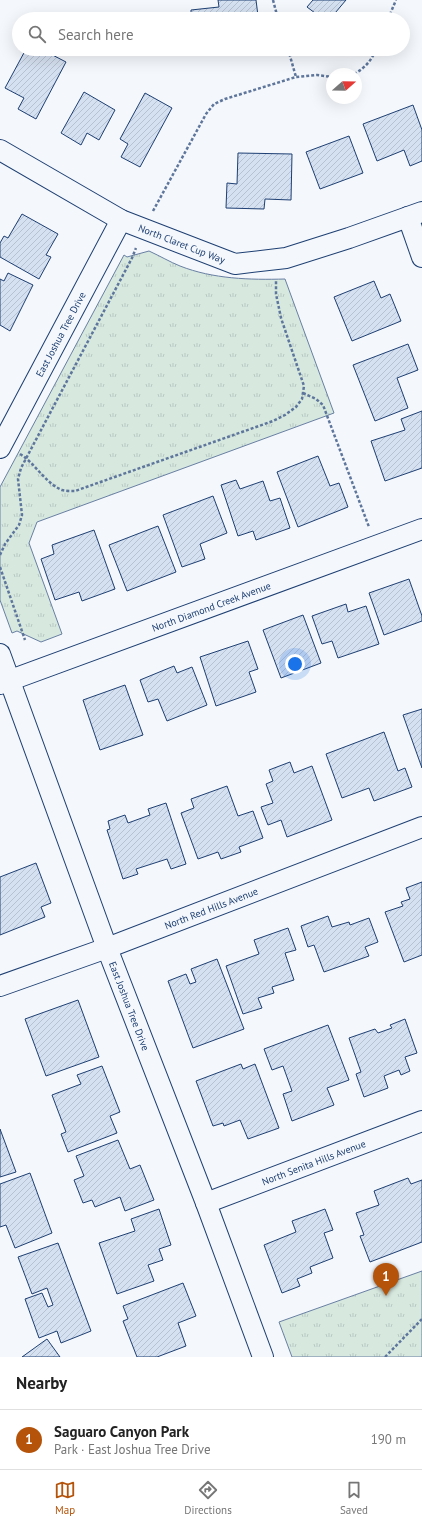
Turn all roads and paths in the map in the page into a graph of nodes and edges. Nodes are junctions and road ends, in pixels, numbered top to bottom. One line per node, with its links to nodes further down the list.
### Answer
1 (273, 0): 3 (path)
2 (396, 0): 4 (path)
3 (276, 12)
4 (391, 12)
5 (290, 56): 9 (path)
6 (373, 56): 7 (path)
7 (362, 70)
8 (326, 76): 9 (path)
9 (296, 77): 13 (path)
10 (0, 150): 12 (street, North Claret Cup Way)
11 (415, 214): 14 (street); 15 (street, North Claret Cup Way)
12 (121, 220): 13 (street, North Claret Cup Way); 17 (street, East Joshua Tree Drive)
13 (143, 229): 15 (street, North Claret Cup Way); 18 (path)
14 (422, 257)
15 (275, 260): 16 (path)
16 (303, 393): 18 (path); 19 (path)
17 (1, 446): 18 (path)
18 (26, 458): 21 (path)
19 (369, 527)
20 (422, 529): 25 (street, North Diamond Creek Avenue)
21 (0, 555)
22 (0, 567): 23 (path)
23 (25, 640)
24 (0, 654): 25 (street, East Joshua Tree Drive)
25 (5, 683): 27 (street, East Joshua Tree Drive)
26 (422, 827): 27 (street, North Red Hills Avenue)
27 (107, 948): 28 (street, North Red Hills Avenue); 30 (street, East Joshua Tree Drive)
28 (0, 986)
29 (422, 1121): 30 (street, North Senita Hills Avenue)
30 (206, 1203): 32 (street, East Joshua Tree Drive)
31 (422, 1319): 33 (path)
32 (263, 1357)
33 (385, 1357)

